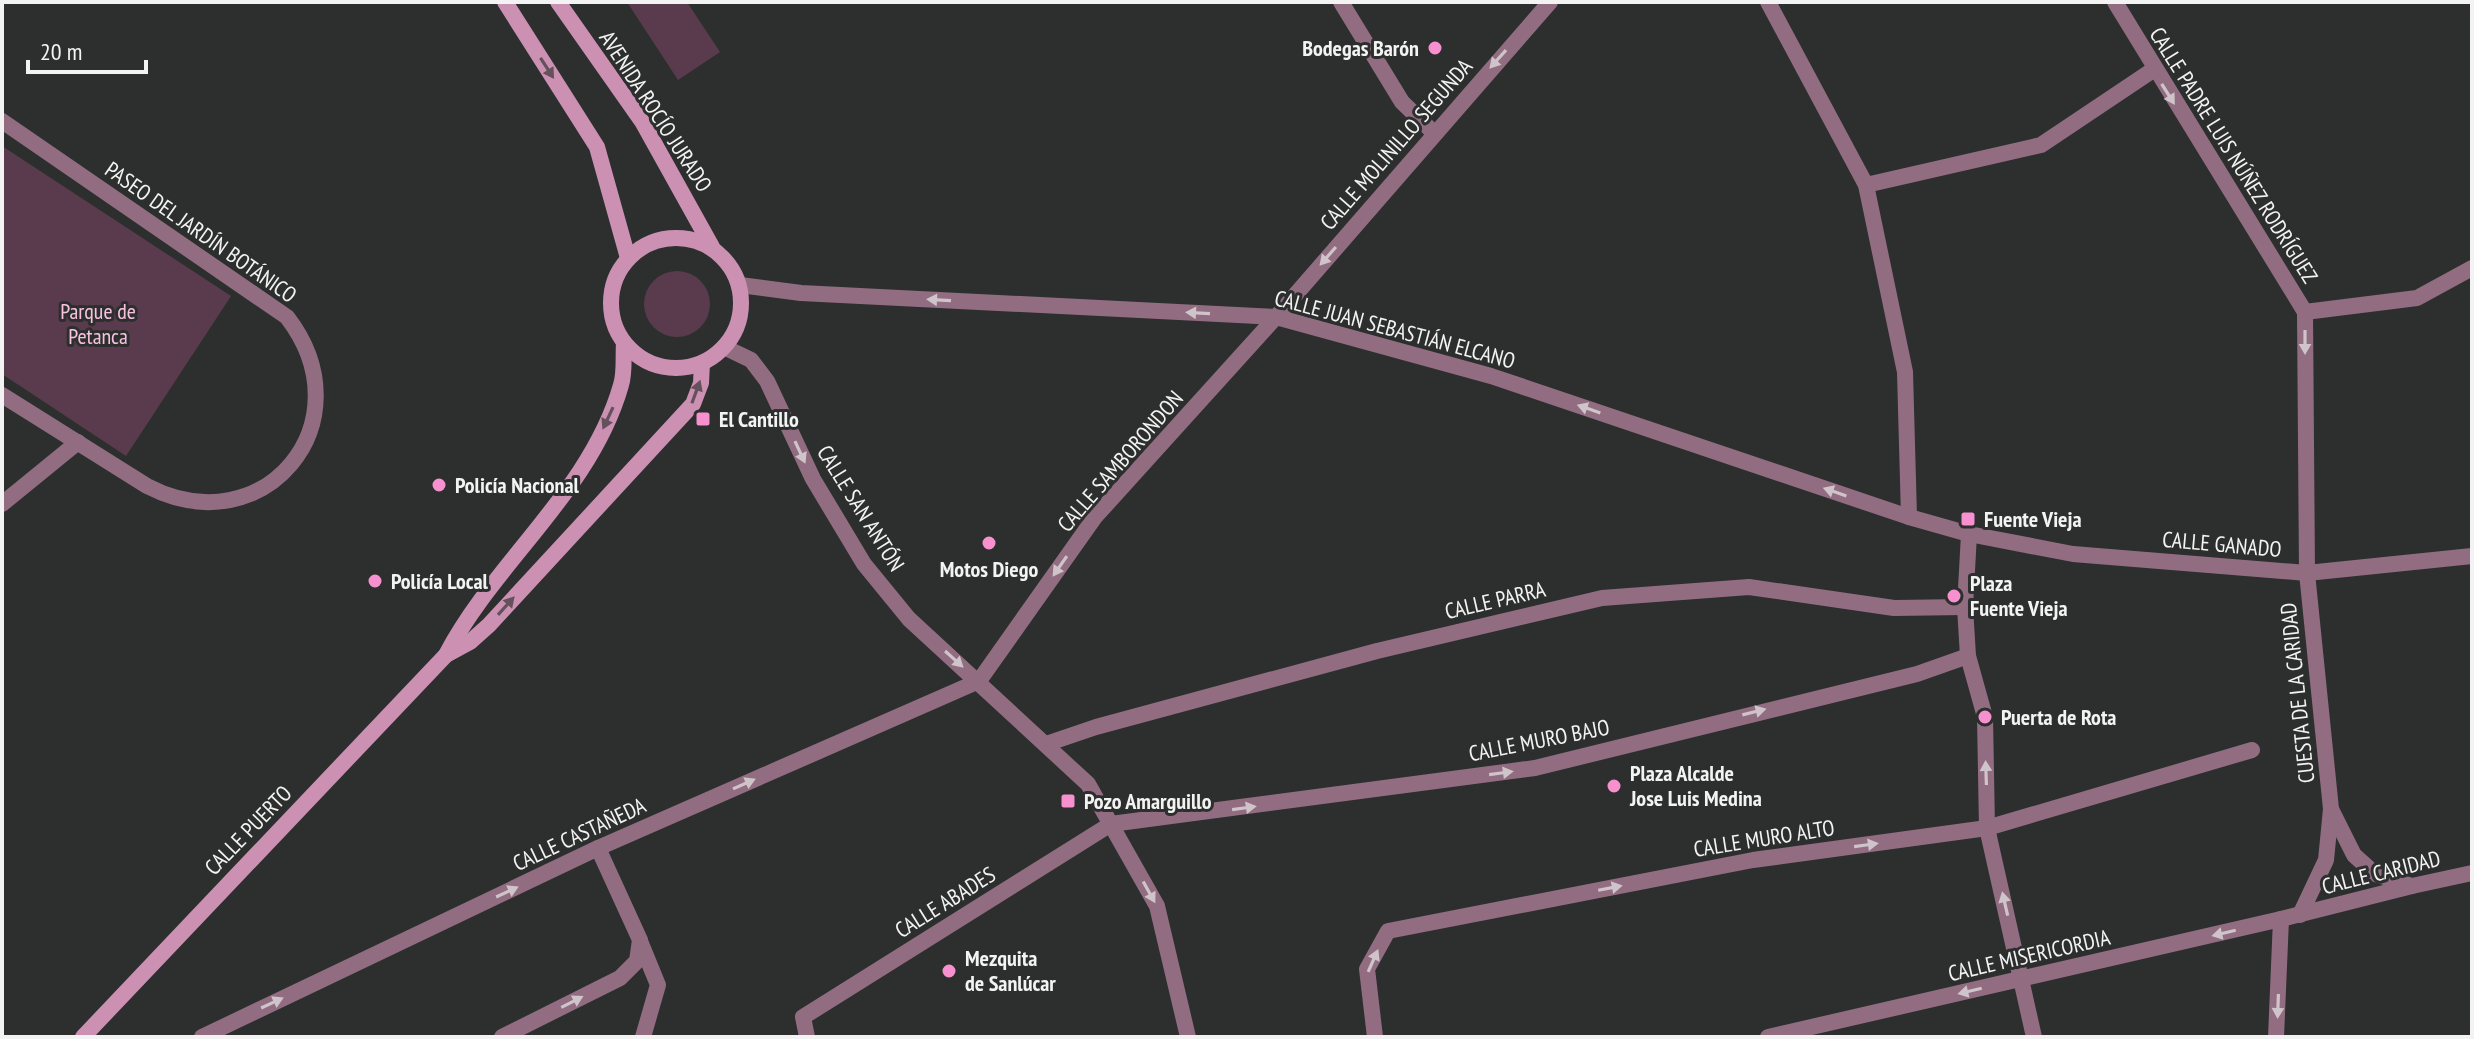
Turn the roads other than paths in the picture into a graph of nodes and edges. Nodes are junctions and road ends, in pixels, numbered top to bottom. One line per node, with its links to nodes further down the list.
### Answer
1 (505, 2): 12 (main road, one-way to 12)
2 (558, 2): 11 (main road, AVENIDA ROCÍO JURADO)
3 (1341, 2): 9 (street)
4 (1550, 2): 9 (street, CALLE MOLINILLO SEGUNDA, one-way to 9)
5 (1768, 2): 10 (street)
6 (2115, 2): 7 (street, CALLE PADRE LUIS NÚÑEZ RODRÍGUEZ)
7 (2153, 70): 10 (street); 15 (street, CALLE PADRE LUIS NÚÑEZ RODRÍGUEZ, one-way to 15)
8 (2, 121): 21 (street, PASEO DEL JARDÍN BOTÁNICO)
9 (1434, 133): 16 (street, CALLE MOLINILLO SEGUNDA, one-way to 16)
10 (1866, 185): 23 (street)
11 (712, 247): 12 (main road); 14 (main road)
12 (628, 258): 17 (main road)
13 (2472, 268): 15 (street)
14 (740, 285): 16 (street, CALLE JUAN SEBASTIÁN ELCANO, one-way to 14); 18 (main road)
15 (2305, 312): 26 (street, CALLE PADRE LUIS NÚÑEZ RODRÍGUEZ, one-way to 26)
16 (1276, 317): 23 (street, CALLE JUAN SEBASTIÁN ELCANO, one-way to 16); 30 (street, CALLE SAMBORONDON, one-way to 30)
17 (624, 343): 19 (main road); 28 (main road, CALLE PUERTO, one-way to 28)
18 (724, 347): 19 (main road); 30 (street, CALLE SAN ANTÓN, one-way to 30)
19 (702, 363): 28 (main road, CALLE PUERTO, one-way to 19)
20 (2, 395): 21 (street, PASEO DEL JARDÍN BOTÁNICO)
21 (78, 442): 22 (street)
22 (2, 504)
23 (1909, 517): 24 (street, CALLE JUAN SEBASTIÁN ELCANO)
24 (1969, 534): 26 (street, CALLE GANADO); 27 (street)
25 (2472, 556): 26 (street, CALLE GANADO)
26 (2307, 573): 33 (street, CUESTA DE LA CARIDAD)
27 (1965, 607): 29 (street); 31 (street, CALLE PARRA)
28 (446, 655): 44 (main road, CALLE PUERTO)
29 (1968, 656): 34 (street, CALLE MURO BAJO, one-way to 29); 35 (street, one-way to 29)
30 (979, 681): 31 (street, CALLE SAN ANTÓN); 36 (street, CALLE CASTAÑEDA, one-way to 30)
31 (1046, 744): 34 (street, CALLE SAN ANTÓN)
32 (2252, 750): 35 (street, CALLE MURO ALTO)
33 (2331, 809): 38 (street, CUESTA DE LA CARIDAD); 39 (street, CUESTA DE LA CARIDAD)
34 (1111, 824): 48 (street, CALLE ABADES); 49 (street, CALLE SAN ANTÓN, one-way to 49)
35 (1987, 828): 42 (street, one-way to 35); 50 (street, CALLE MURO ALTO, one-way to 35)
36 (598, 848): 41 (street); 45 (street, CALLE CASTAÑEDA, one-way to 36)
37 (2472, 873): 38 (street, CALLE CARIDAD)
38 (2412, 886): 39 (street, CALLE CARIDAD)
39 (2300, 915): 40 (street, CALLE MISERICORDIA)
40 (2281, 919): 42 (street, CALLE MISERICORDIA, one-way to 42); 53 (street, one-way to 53)
41 (640, 940): 46 (street, one-way to 41); 47 (street)
42 (2022, 979): 43 (street, CALLE MISERICORDIA, one-way to 43); 52 (street)
43 (1800, 1033): 51 (street, CALLE MISERICORDIA)
44 (83, 1037)
45 (202, 1037)
46 (502, 1037)
47 (643, 1037)
48 (807, 1037)
49 (1188, 1037)
50 (1375, 1037)
51 (1768, 1037)
52 (2034, 1037)
53 (2276, 1037)

